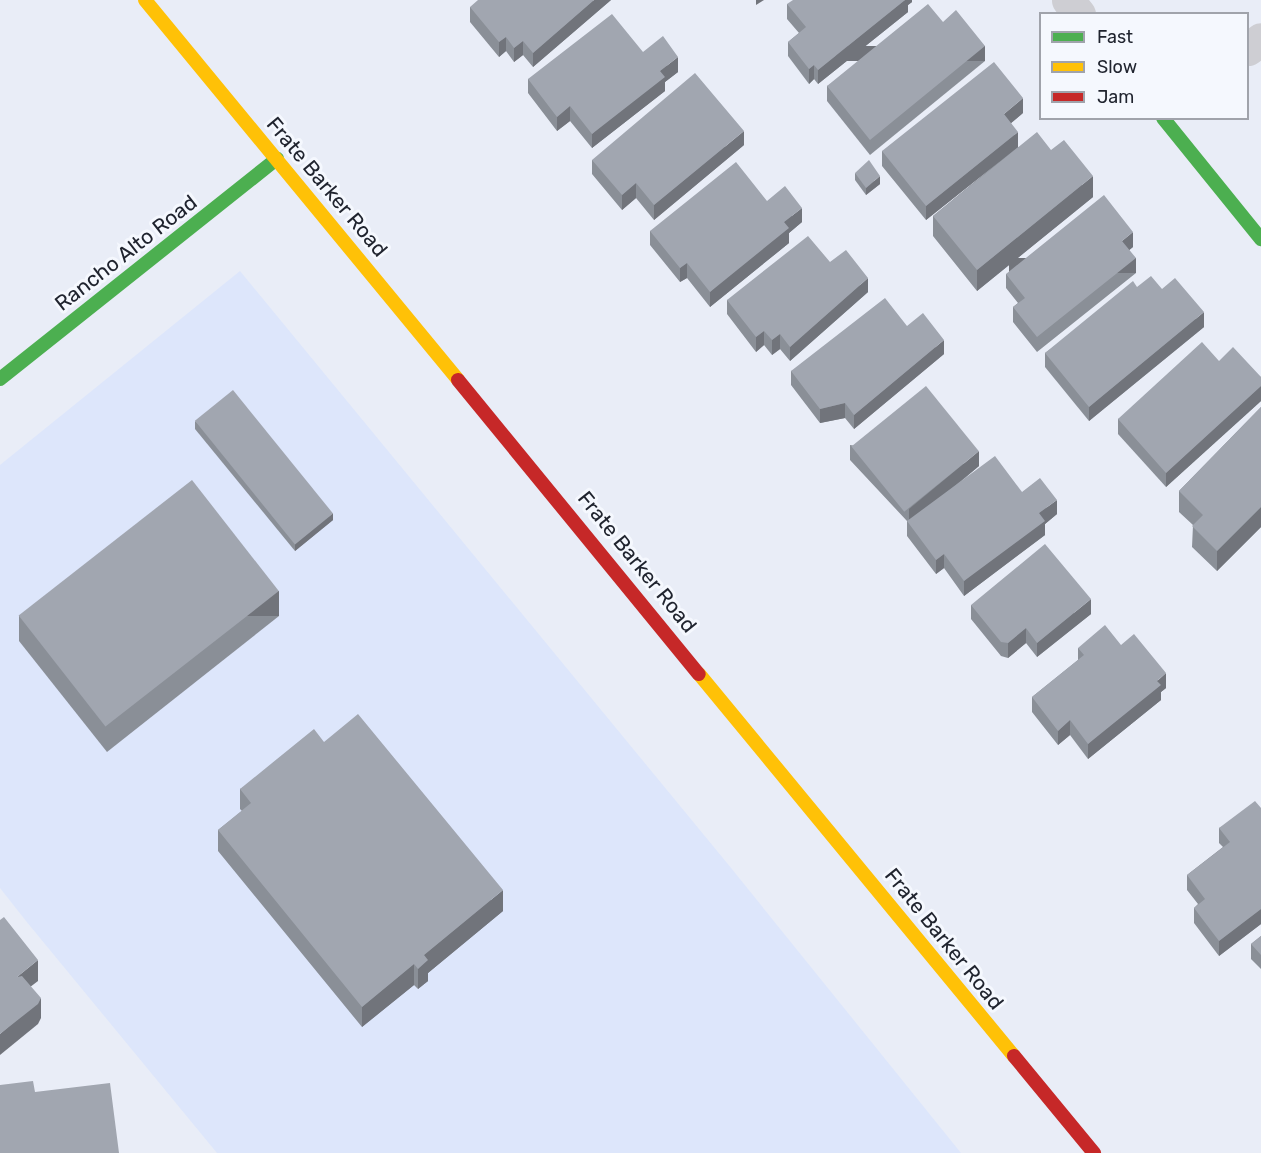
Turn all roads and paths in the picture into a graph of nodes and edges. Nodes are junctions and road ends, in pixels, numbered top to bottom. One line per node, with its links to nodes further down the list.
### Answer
1 (145, 0): 7 (street, Frate Barker Road)
2 (1068, 0): 3 (street)
3 (1077, 12)
4 (1261, 39): 5 (street)
5 (1249, 48)
6 (1165, 120): 8 (street)
7 (277, 159): 9 (street, Rancho Alto Road); 10 (street, Frate Barker Road)
8 (1261, 239)
9 (0, 379)
10 (1094, 1153)

